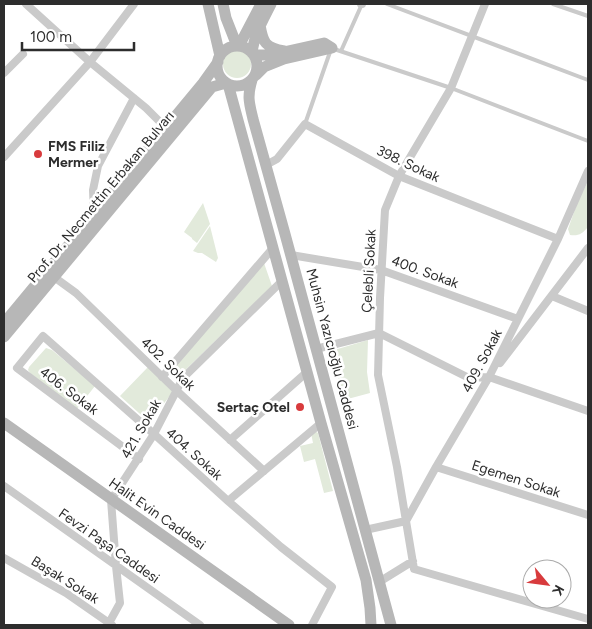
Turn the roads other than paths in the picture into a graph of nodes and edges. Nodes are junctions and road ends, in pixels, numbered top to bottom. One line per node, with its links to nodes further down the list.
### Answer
1 (26, 4): 21 (street)
2 (134, 4): 21 (street)
3 (208, 4): 20 (main road)
4 (222, 4): 12 (main road)
5 (261, 4): 13 (main road)
6 (271, 4): 13 (main road)
7 (362, 4): 16 (lane)
8 (387, 4): 14 (lane)
9 (485, 4): 14 (street, Çelebli Sokak)
10 (553, 4): 11 (lane)
11 (588, 16)
12 (226, 18): 13 (main road); 15 (main road)
13 (257, 22): 15 (main road); 17 (main road); 19 (main road)
14 (472, 36): 24 (lane); 26 (street, Çelebli Sokak)
15 (238, 46): 19 (main road); 20 (main road)
16 (337, 49): 17 (main road); 23 (main road); 26 (lane); 30 (lane)
17 (284, 52): 19 (main road)
18 (24, 54): 22 (street)
19 (253, 54): 23 (main road)
20 (219, 59): 25 (main road); 31 (main road, Prof. Dr. Necmettin Erbakan Bulvarı)
21 (90, 62): 27 (street); 33 (street)
22 (4, 73)
23 (254, 77): 25 (main road); 34 (main road, Muhsin Yazıcıoğlu Caddesi)
24 (588, 80)
25 (227, 84): 28 (main road, Prof. Dr. Necmettin Erbakan Bulvarı); 29 (main road)
26 (451, 88): 32 (lane); 36 (street, Çelebli Sokak)
27 (134, 98): 31 (street); 37 (street)
28 (202, 99): 29 (main road); 43 (main road, Prof. Dr. Necmettin Erbakan Bulvarı)
29 (232, 100): 39 (main road)
30 (305, 124): 34 (street); 36 (street, 398. Sokak)
31 (166, 128): 37 (main road, Prof. Dr. Necmettin Erbakan Bulvarı)
32 (588, 141)
33 (4, 157)
34 (266, 165): 41 (main road, Muhsin Yazıcıoğlu Caddesi)
35 (588, 171): 38 (street, 409. Sokak)
36 (399, 176): 38 (street, 398. Sokak); 42 (street, Çelebli Sokak)
37 (94, 214): 48 (main road, Prof. Dr. Necmettin Erbakan Bulvarı)
38 (558, 239): 47 (street, 409. Sokak)
39 (273, 248): 44 (main road); 54 (street)
40 (588, 248): 45 (street)
41 (291, 255): 42 (street, 400. Sokak); 52 (main road, Muhsin Yazıcıoğlu Caddesi)
42 (381, 270): 47 (street, 400. Sokak); 49 (street, Çelebli Sokak)
43 (54, 277): 51 (main road, Prof. Dr. Necmettin Erbakan Bulvarı); 54 (street, 402. Sokak)
44 (282, 281): 53 (main road); 56 (street, 421. Sokak)
45 (552, 296): 46 (street); 55 (street)
46 (588, 311)
47 (518, 319): 55 (street, 409. Sokak)
48 (4, 323)
49 (379, 333): 52 (street); 55 (street); 69 (street, Çelebli Sokak)
50 (43, 336): 60 (street, 404. Sokak); 62 (street, 406. Sokak)
51 (4, 337)
52 (316, 349): 70 (main road, Muhsin Yazıcıoğlu Caddesi)
53 (307, 372): 58 (main road); 61 (street)
54 (162, 376): 56 (street, 402. Sokak)
55 (489, 377): 57 (street); 63 (street, 409. Sokak)
56 (177, 391): 60 (street, 421. Sokak); 61 (street, 402. Sokak)
57 (588, 411)
58 (320, 423): 64 (street); 80 (main road)
59 (5, 425): 66 (main road, Halit Evin Caddesi)
60 (154, 434): 62 (street, 421. Sokak); 67 (street, 404. Sokak)
61 (230, 440): 64 (street, 402. Sokak)
62 (139, 459): 66 (street, 421. Sokak)
63 (436, 467): 68 (street, Egemen Sokak); 69 (street, 409. Sokak)
64 (264, 471): 67 (street)
65 (4, 486): 73 (street, Fevzi Paşa Caddesi)
66 (111, 500): 73 (street); 78 (main road, Halit Evin Caddesi)
67 (228, 502): 79 (street, 404. Sokak)
68 (588, 515)
69 (406, 521): 70 (street); 72 (street, Çelebli Sokak)
70 (365, 530): 74 (main road, Muhsin Yazıcıoğlu Caddesi)
71 (4, 558): 76 (street, Başak Sokak)
72 (413, 561): 74 (street); 75 (street)
73 (116, 566): 76 (street); 77 (street, Fevzi Paşa Caddesi)
74 (379, 582): 81 (main road, Muhsin Yazıcıoğlu Caddesi)
75 (588, 619)
76 (111, 624)
77 (200, 625)
78 (289, 625)
79 (312, 625)
80 (371, 625)
81 (391, 625)

